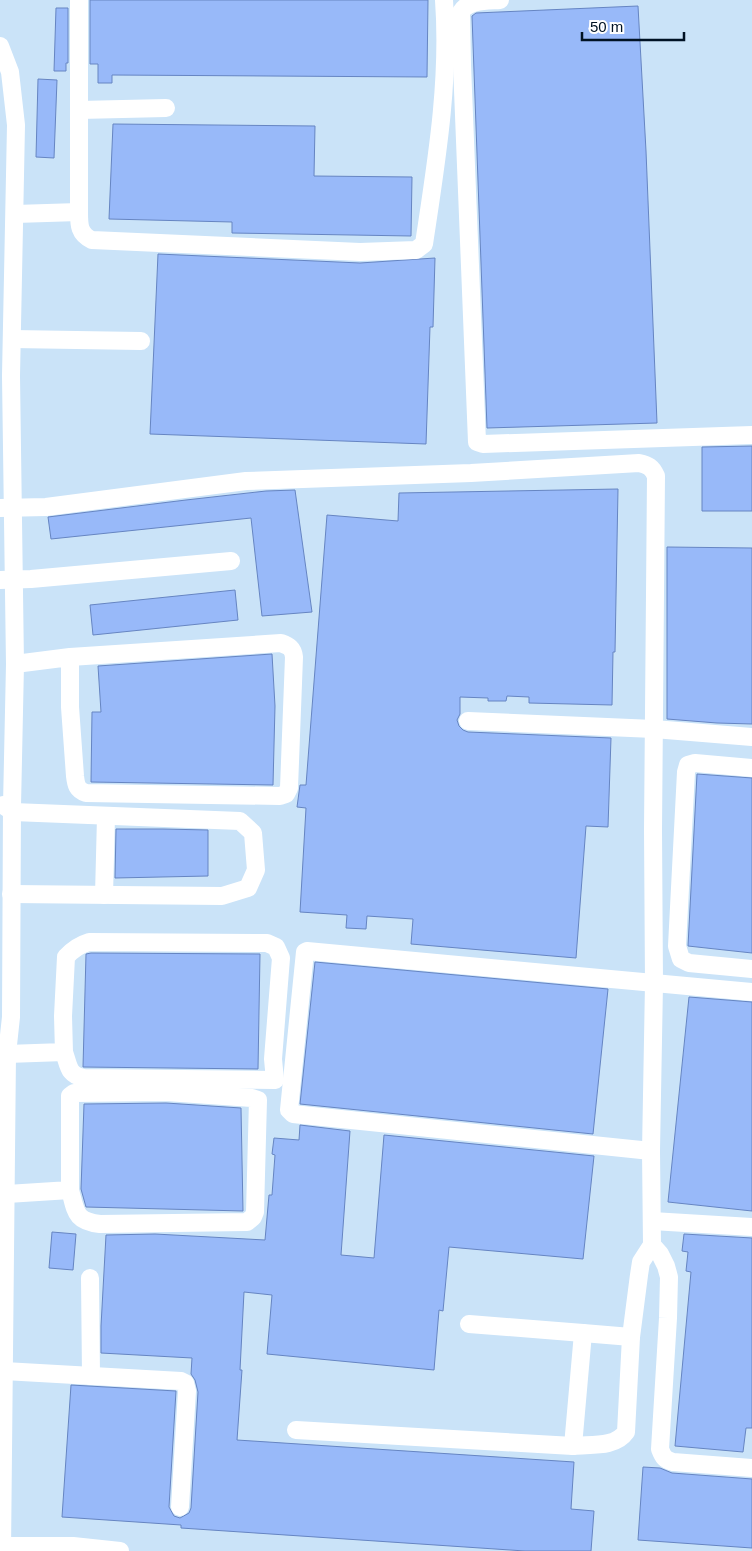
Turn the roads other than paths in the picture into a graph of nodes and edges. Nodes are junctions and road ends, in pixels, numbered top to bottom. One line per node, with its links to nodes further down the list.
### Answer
1 (79, 0): 6 (lane)
2 (444, 0): 7 (lane)
3 (500, 0): 11 (lane)
4 (0, 46): 8 (lane)
5 (166, 108): 6 (lane)
6 (79, 110): 7 (lane)
7 (79, 212): 8 (lane)
8 (15, 214): 9 (lane)
9 (12, 339): 10 (lane); 12 (lane)
10 (141, 341)
11 (752, 435)
12 (6, 509): 14 (lane); 18 (lane)
13 (231, 561): 14 (lane)
14 (8, 580): 16 (lane)
15 (70, 657): 15 (lane); 16 (lane)
16 (15, 664): 21 (lane)
17 (468, 721): 18 (lane)
18 (654, 729): 19 (lane); 23 (lane)
19 (752, 737)
20 (752, 768): 24 (lane)
21 (6, 807): 22 (lane); 25 (lane)
22 (106, 817): 26 (lane); 26 (lane)
23 (653, 830): 24 (lane); 30 (lane)
24 (682, 831): 27 (lane)
25 (11, 894): 26 (lane); 28 (lane)
26 (104, 895)
27 (752, 969)
28 (11, 970): 29 (lane); 33 (lane)
29 (0, 984)
30 (654, 984): 31 (lane); 34 (lane); 34 (lane)
31 (752, 992)
32 (64, 1052): 32 (lane); 33 (lane)
33 (7, 1054): 36 (lane)
34 (651, 1151): 37 (lane)
35 (70, 1190): 35 (lane); 36 (lane)
36 (7, 1194): 44 (lane)
37 (652, 1221): 38 (lane); 39 (lane)
38 (752, 1227)
39 (652, 1245): 43 (lane); 48 (lane)
40 (90, 1278): 45 (lane)
41 (469, 1324): 42 (lane)
42 (583, 1333): 43 (lane); 47 (lane)
43 (631, 1337): 47 (lane)
44 (4, 1370): 45 (lane); 50 (lane)
45 (91, 1376): 49 (lane)
46 (296, 1430): 47 (lane)
47 (572, 1446)
48 (752, 1468)
49 (180, 1507)
50 (1, 1547): 51 (lane)
51 (73, 1549): 52 (lane)
52 (120, 1551)

